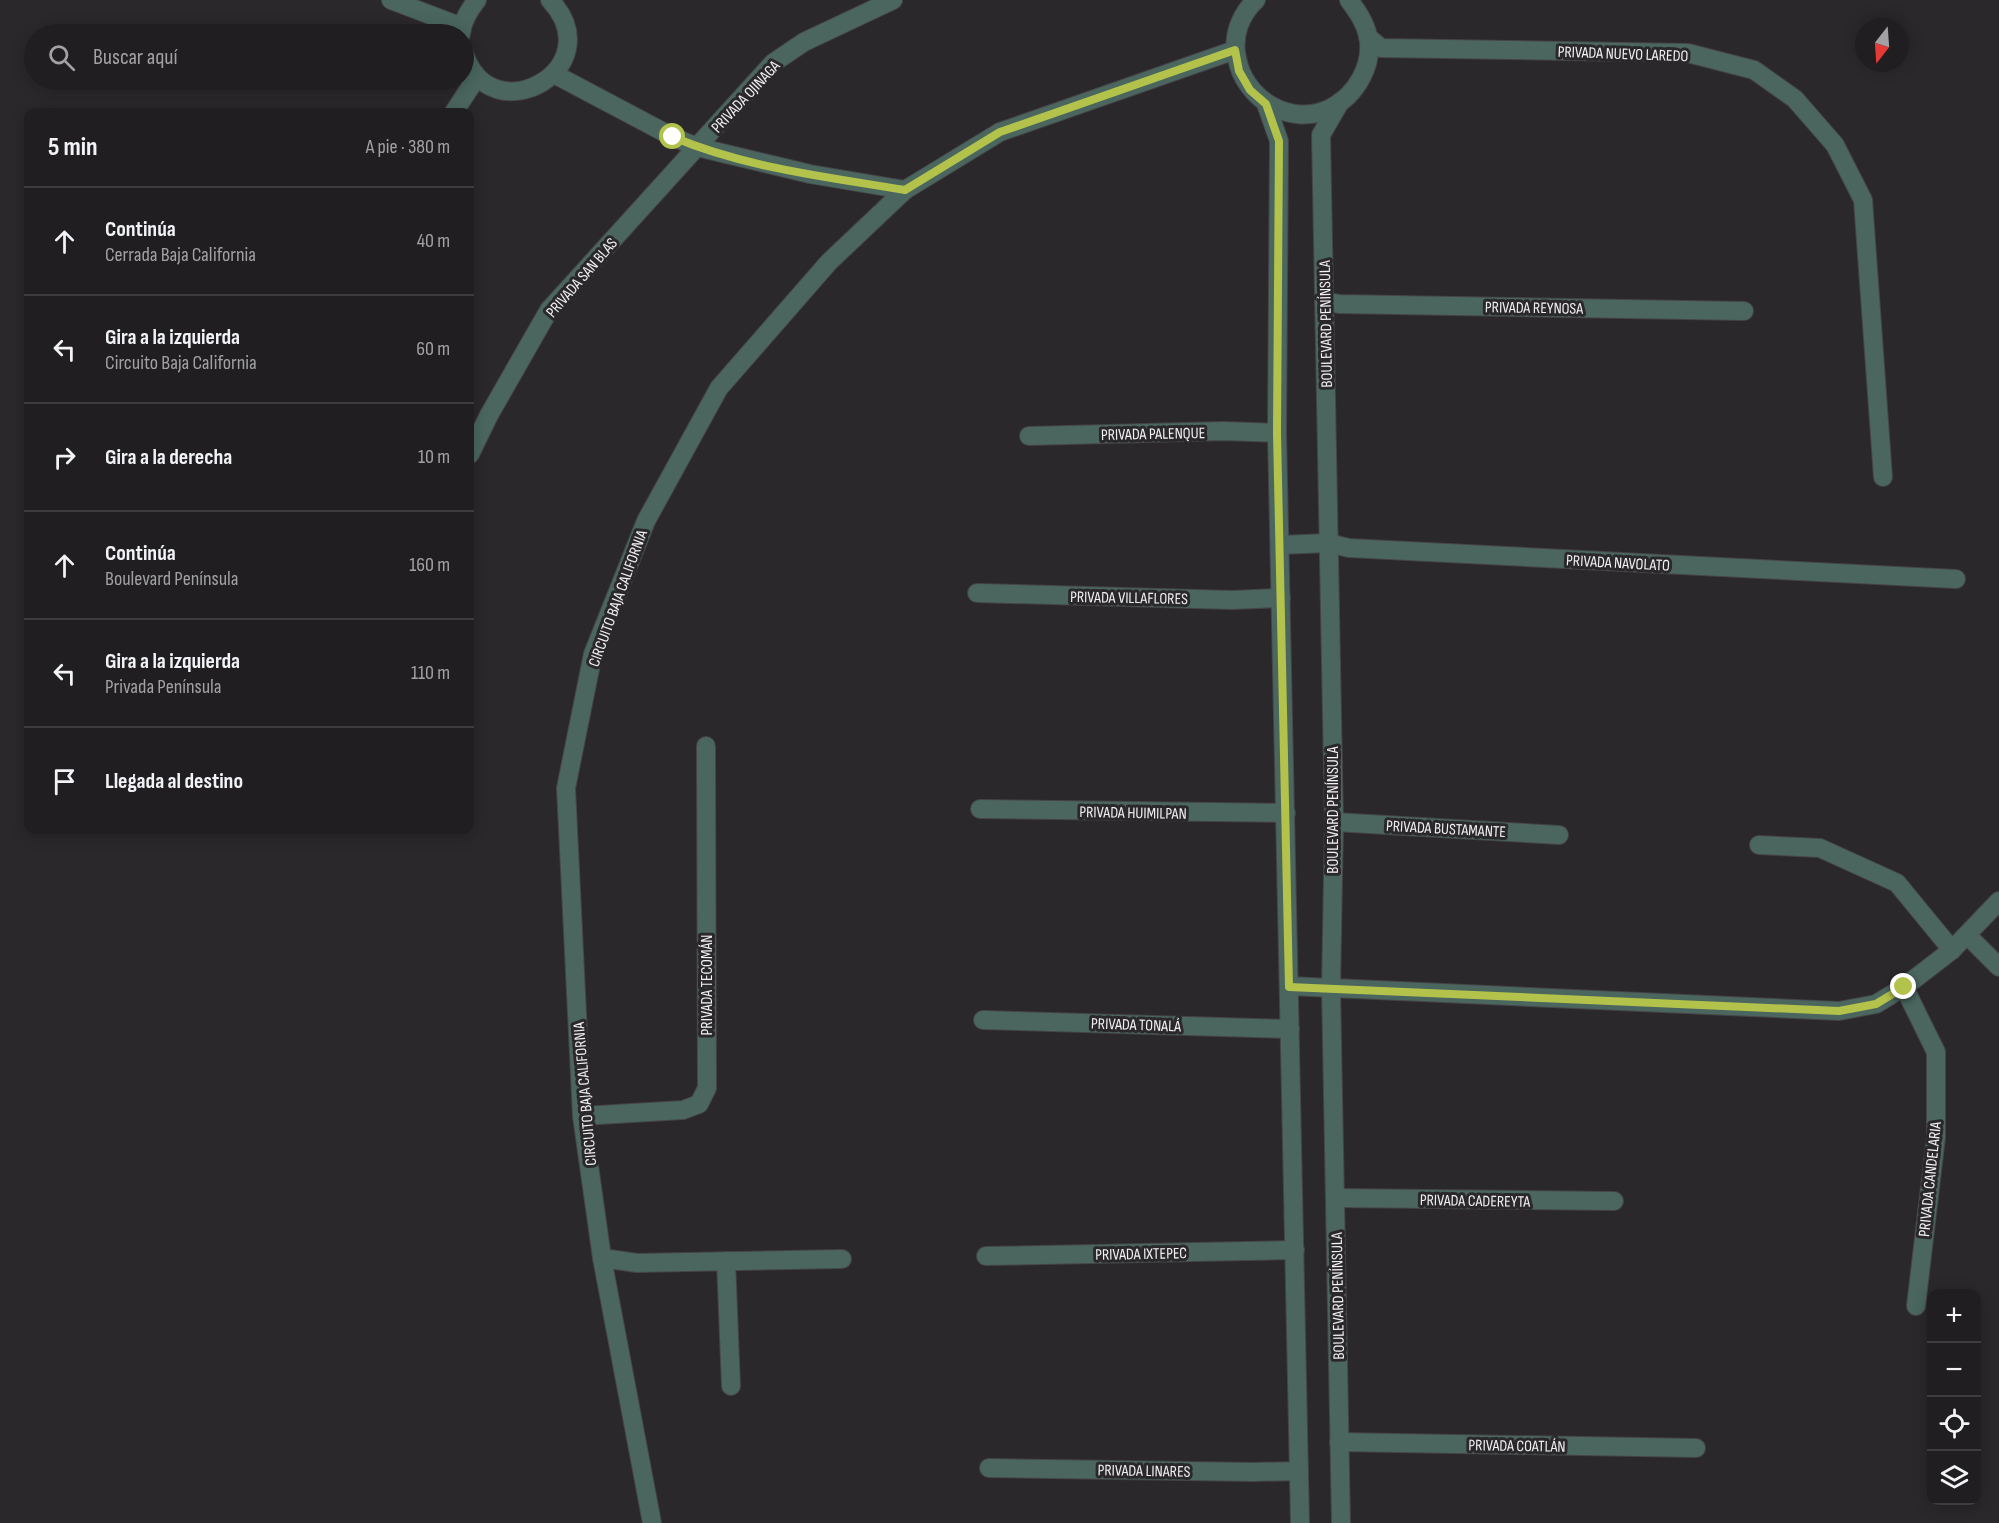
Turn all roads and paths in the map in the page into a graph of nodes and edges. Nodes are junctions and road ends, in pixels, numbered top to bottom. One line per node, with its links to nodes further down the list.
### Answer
1 (391, 0): 7 (street)
2 (477, 0): 8 (street)
3 (550, 0): 12 (street)
4 (893, 0): 19 (street, PRIVADA OJINAGA)
5 (1256, 0): 10 (street)
6 (1349, 0): 9 (street)
7 (446, 24)
8 (464, 24)
9 (1368, 37): 16 (street); 26 (street, PRIVADA NUEVO LAREDO)
10 (1235, 50): 17 (street); 20 (street, CIRCUITO BAJA CALIFORNIA)
11 (474, 73): 13 (street)
12 (554, 74): 13 (street); 19 (street)
13 (477, 77): 14 (street)
14 (474, 82)
15 (468, 90): 18 (street)
16 (1340, 102): 17 (street); 21 (street, BOULEVARD PENÍNSULA)
17 (1266, 104): 23 (street)
18 (457, 108)
19 (697, 147): 20 (street); 25 (street, PRIVADA SAN BLAS)
20 (905, 190): 47 (street, CIRCUITO BAJA CALIFORNIA)
21 (1324, 301): 22 (street, PRIVADA REYNOSA); 27 (street, BOULEVARD PENÍNSULA)
22 (1744, 311)
23 (1277, 433): 24 (street, PRIVADA PALENQUE); 28 (street)
24 (1029, 436)
25 (474, 446)
26 (1883, 477)
27 (1328, 543): 28 (street, PRIVADA NAVOLATO); 29 (street, PRIVADA NAVOLATO); 35 (street, BOULEVARD PENÍNSULA)
28 (1280, 545): 31 (street)
29 (1956, 579)
30 (977, 593): 31 (street, PRIVADA VILLAFLORES)
31 (1281, 598): 34 (street)
32 (706, 746): 47 (street, PRIVADA TECOMÁN)
33 (980, 809): 34 (street, PRIVADA HUIMILPAN)
34 (1286, 813): 42 (street)
35 (1334, 822): 36 (street, PRIVADA BUSTAMANTE); 44 (street, BOULEVARD PENÍNSULA)
36 (1559, 835)
37 (1759, 845): 40 (street)
38 (1999, 901): 39 (street)
39 (1967, 935): 40 (street); 41 (street)
40 (1952, 950): 43 (street)
41 (1999, 967)
42 (1289, 987): 44 (street); 46 (street)
43 (1904, 987): 44 (street); 55 (street, PRIVADA CANDELARIA)
44 (1331, 988): 48 (street, BOULEVARD PENÍNSULA)
45 (983, 1020): 46 (street, PRIVADA TONALÁ)
46 (1290, 1029): 50 (street)
47 (582, 1116): 52 (street, CIRCUITO BAJA CALIFORNIA)
48 (1335, 1198): 49 (street, PRIVADA CADEREYTA); 57 (street, BOULEVARD PENÍNSULA)
49 (1614, 1201)
50 (1295, 1250): 51 (street, PRIVADA IXTEPEC); 60 (street)
51 (986, 1256)
52 (602, 1258): 54 (street); 61 (street, CIRCUITO BAJA CALIFORNIA)
53 (842, 1259): 54 (street)
54 (726, 1261): 56 (street)
55 (1916, 1306)
56 (731, 1386)
57 (1339, 1442): 58 (street, PRIVADA COATLÁN); 63 (street, BOULEVARD PENÍNSULA)
58 (1696, 1448)
59 (989, 1468): 60 (street, PRIVADA LINARES)
60 (1299, 1471): 62 (street)
61 (652, 1523)
62 (1300, 1523)
63 (1341, 1523)

